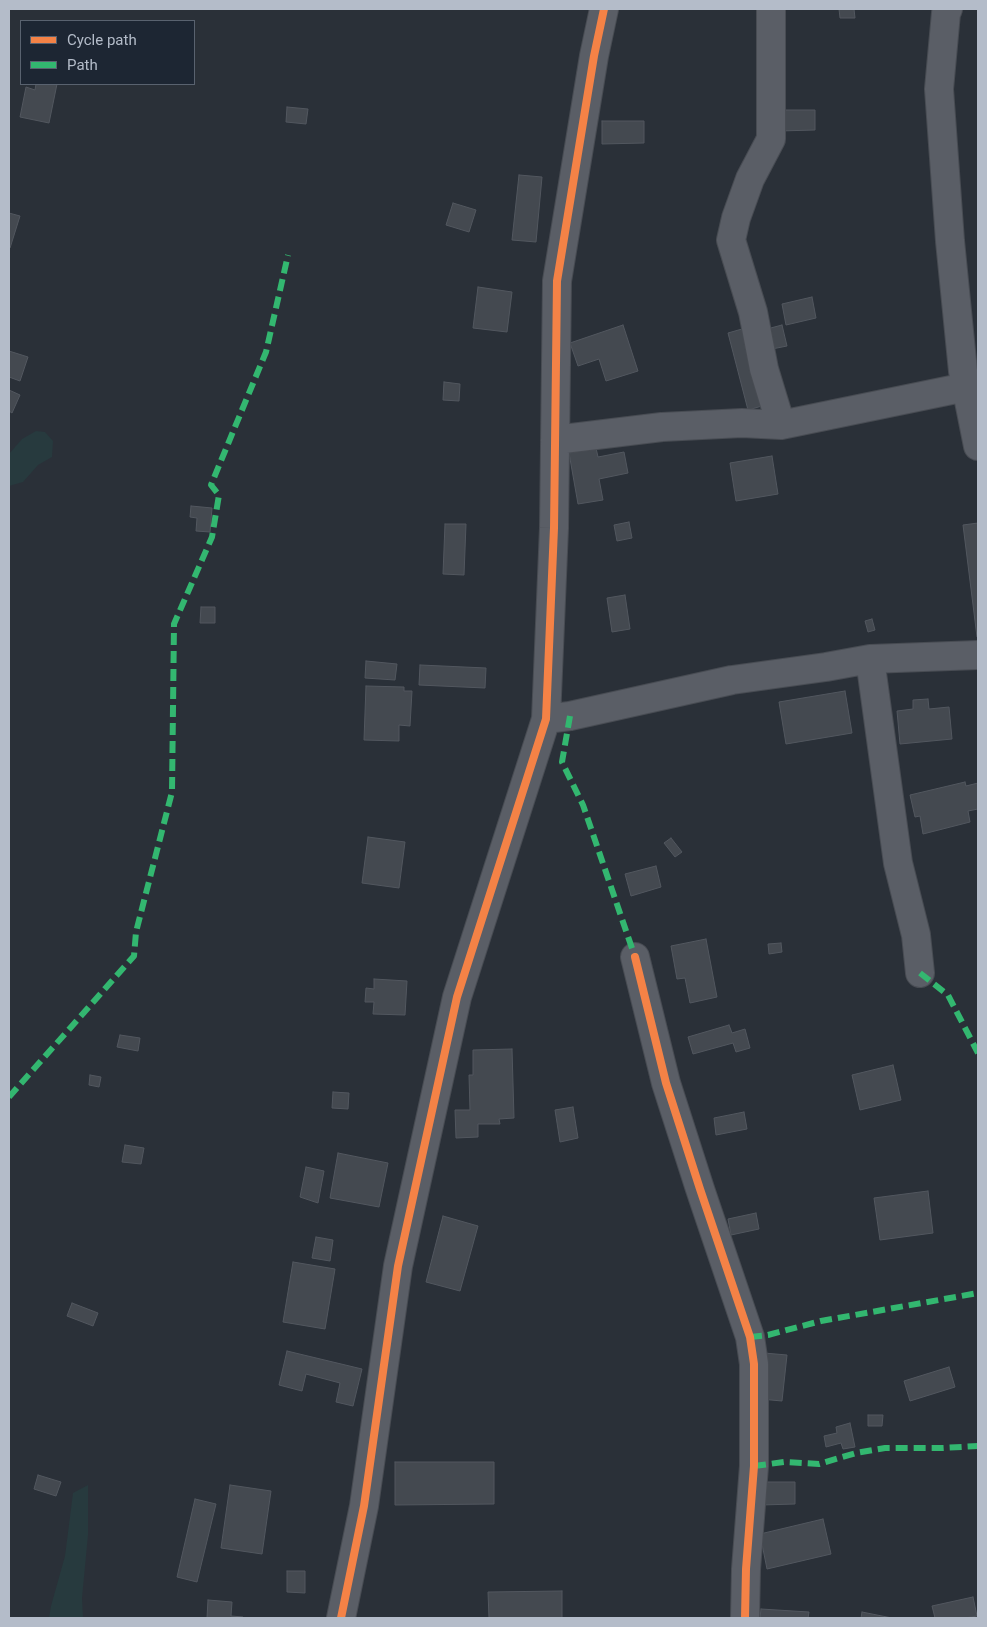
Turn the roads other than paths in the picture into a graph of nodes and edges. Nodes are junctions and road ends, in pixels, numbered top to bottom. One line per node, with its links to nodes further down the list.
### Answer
1 (604, 9): 6 (street)
2 (771, 9): 5 (street)
3 (948, 9): 4 (street)
4 (966, 387): 5 (street); 7 (street)
5 (781, 425): 6 (street)
6 (555, 440): 10 (street)
7 (978, 446)
8 (978, 655): 9 (street)
9 (870, 659): 10 (street); 12 (street)
10 (546, 719): 13 (street)
11 (635, 956): 14 (street)
12 (920, 973)
13 (341, 1618)
14 (746, 1618)

